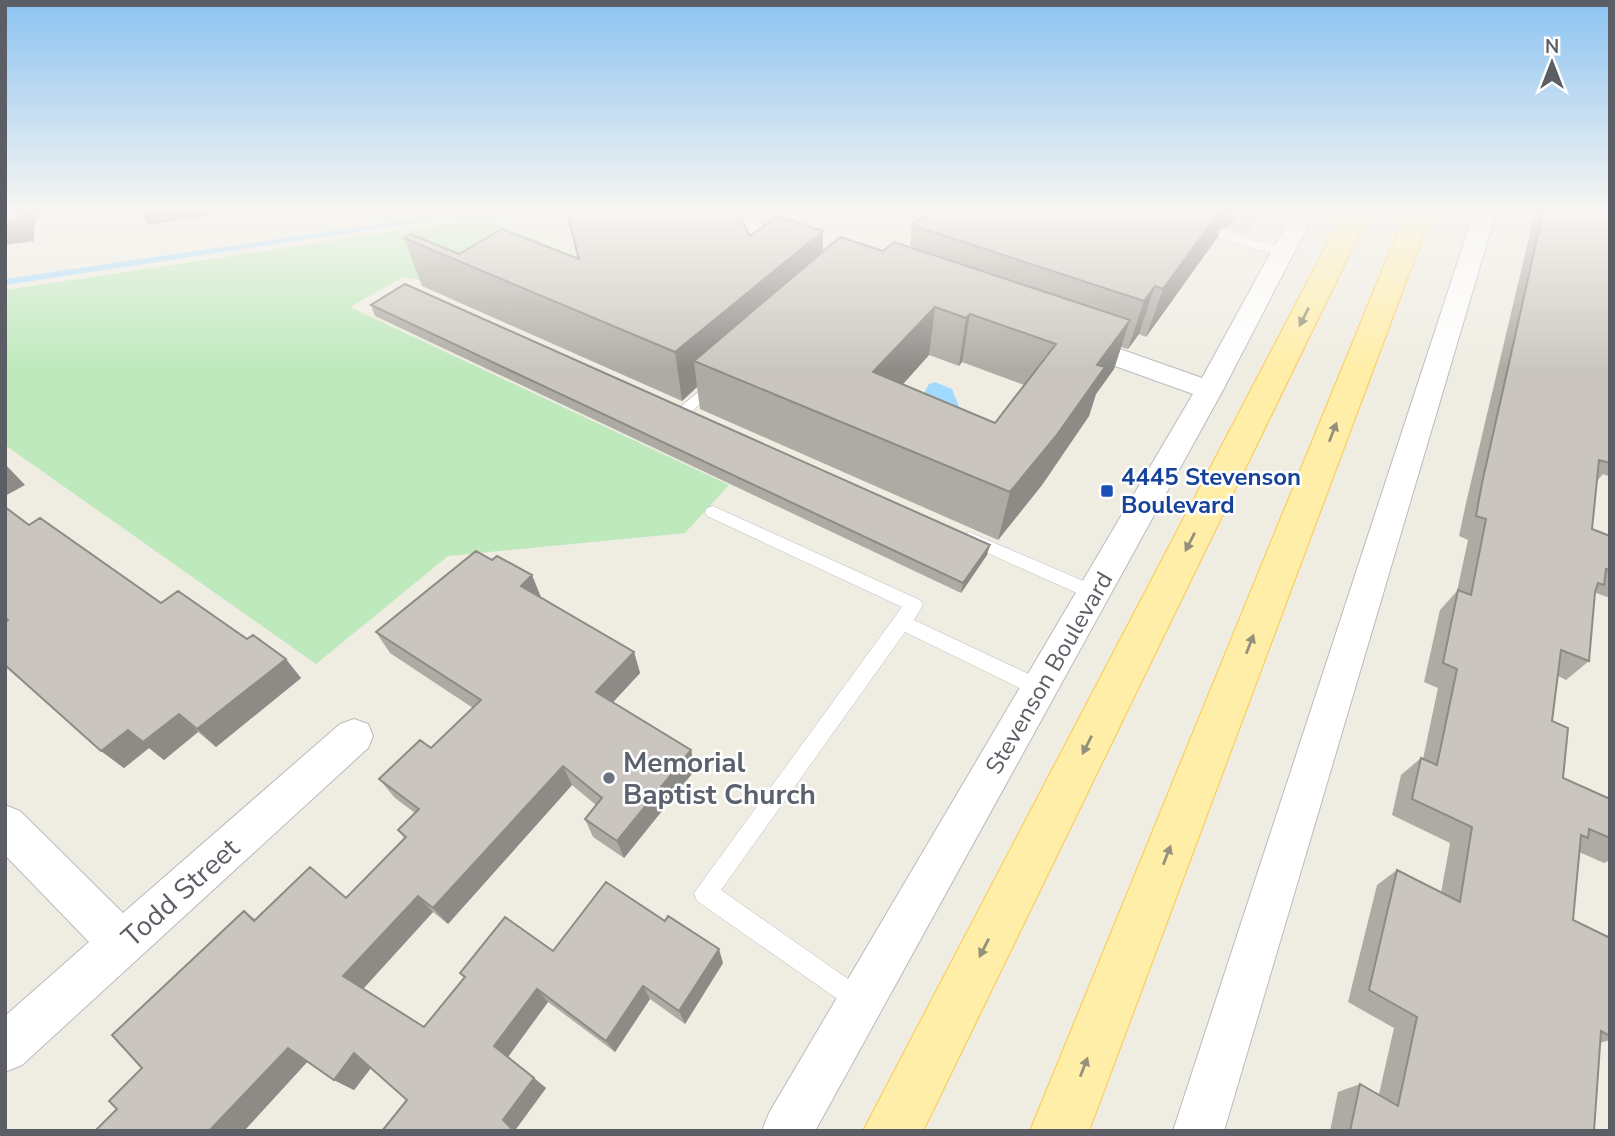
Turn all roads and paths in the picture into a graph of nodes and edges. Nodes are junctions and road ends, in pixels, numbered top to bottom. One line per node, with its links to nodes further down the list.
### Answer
1 (1275, 265): 7 (street, Stevenson Boulevard)
2 (1330, 265): 20 (main road, one-way to 20)
3 (1398, 265): 21 (main road, one-way to 3)
4 (1468, 265): 22 (street)
5 (1056, 336): 7 (street)
6 (723, 377): 8 (lane)
7 (1209, 390): 11 (street, Stevenson Boulevard)
8 (684, 411)
9 (713, 512): 12 (lane)
10 (957, 533): 11 (lane)
11 (1094, 593): 13 (street, Stevenson Boulevard)
12 (901, 622): 13 (lane); 17 (lane)
13 (1041, 689): 17 (street, Stevenson Boulevard)
14 (354, 736): 16 (street, Todd Street)
15 (5, 825): 16 (street)
16 (122, 944): 18 (street, Todd Street)
17 (859, 1002): 19 (street, Stevenson Boulevard)
18 (5, 1048)
19 (787, 1131)
20 (892, 1131)
21 (1059, 1131)
22 (1198, 1131)

